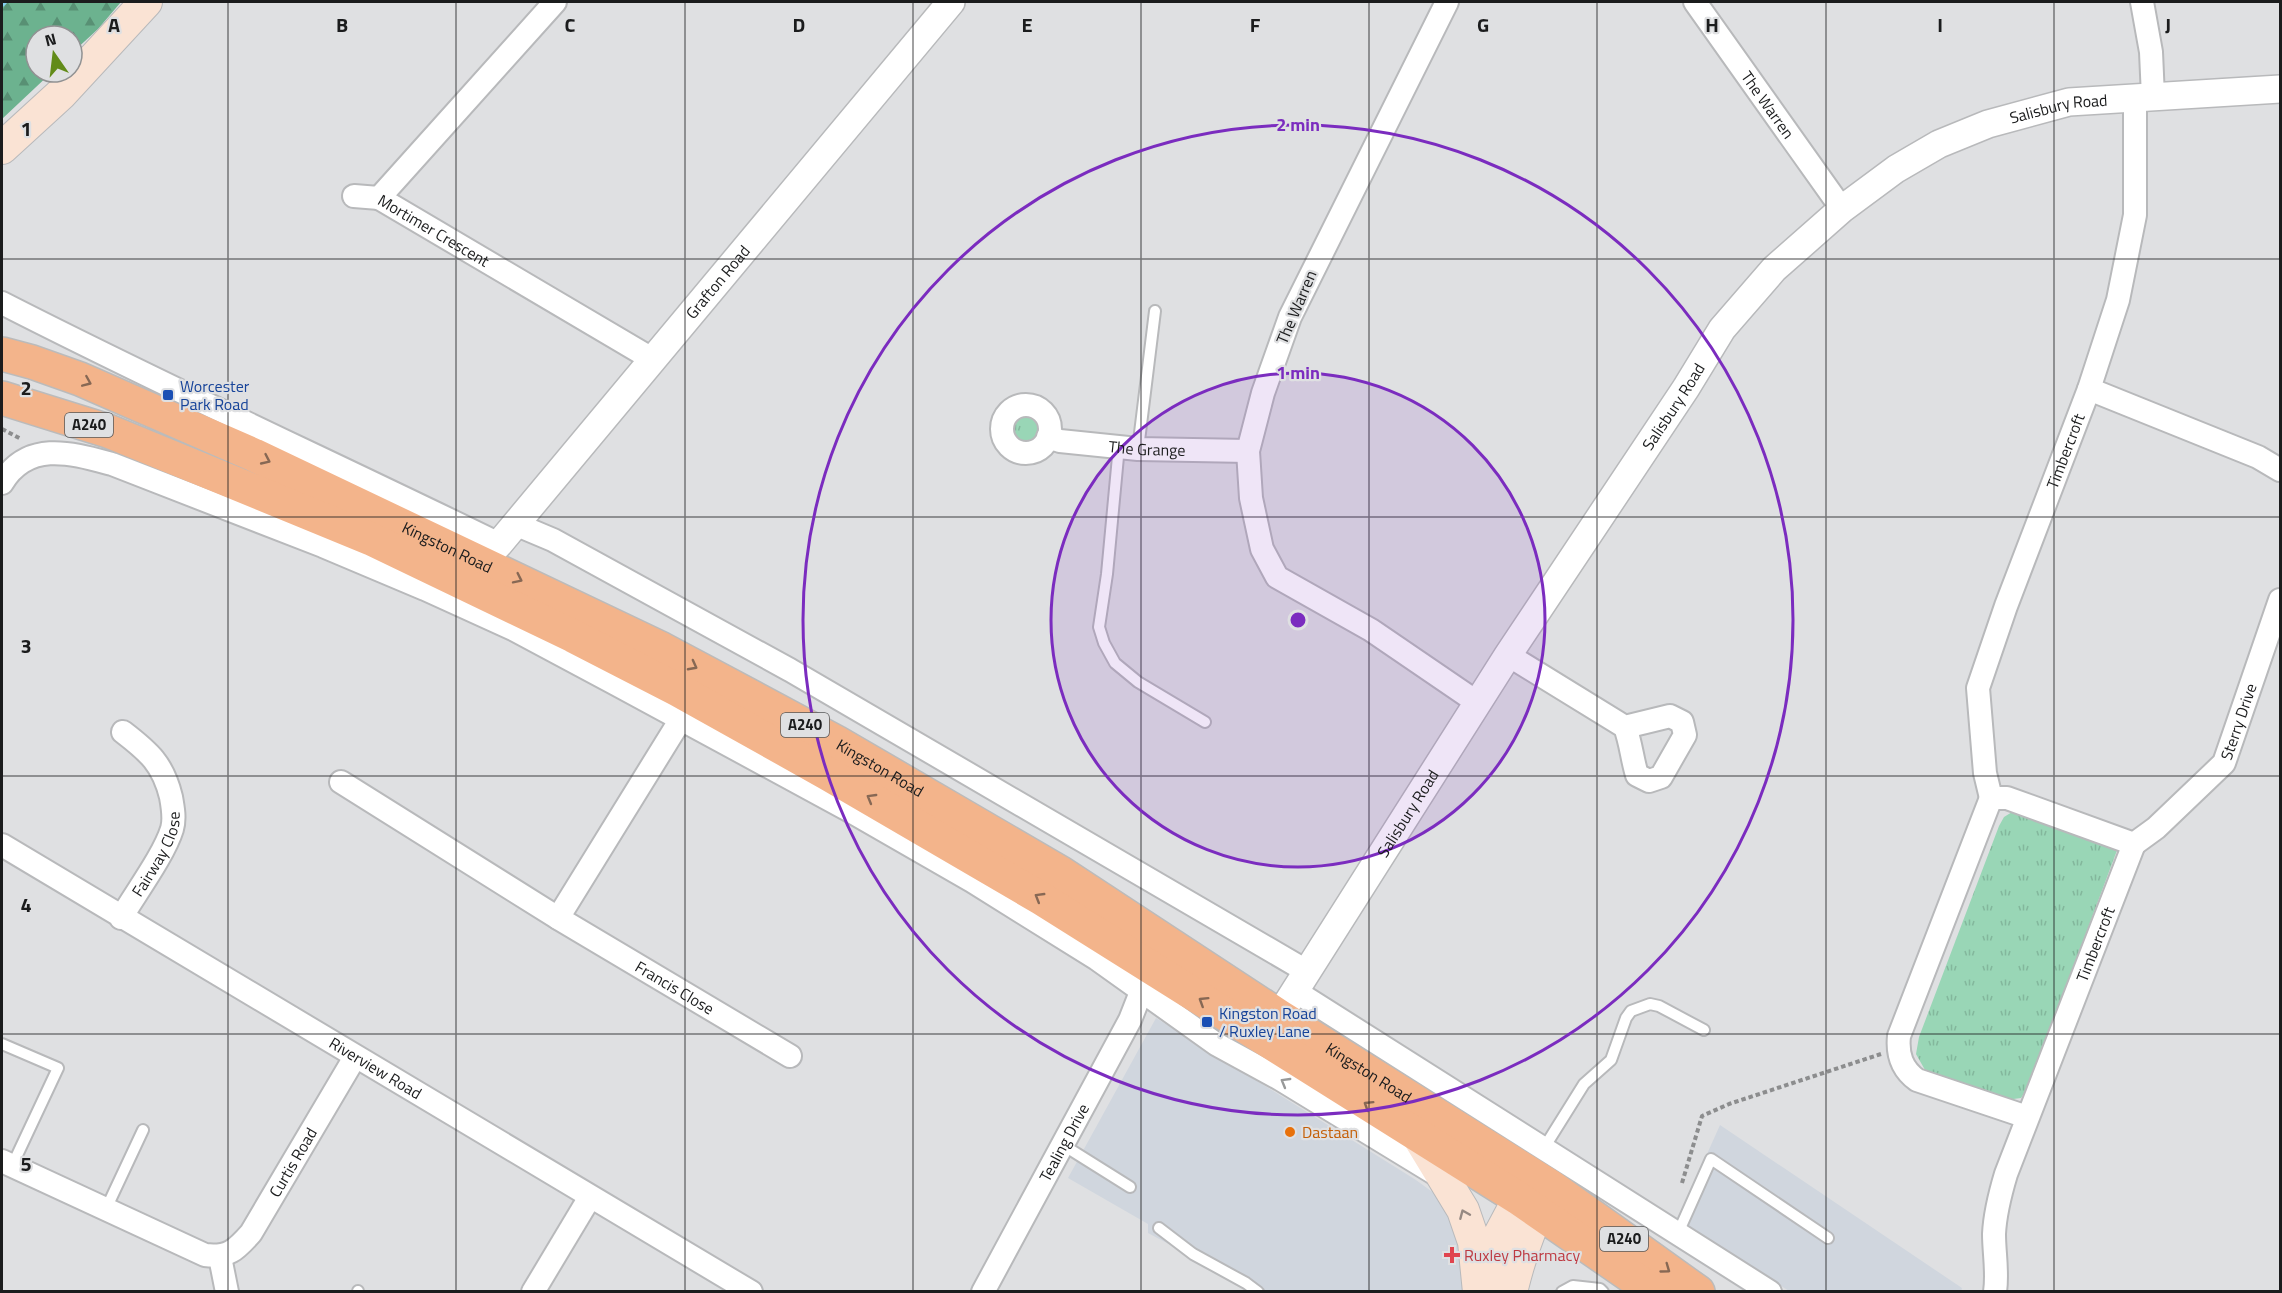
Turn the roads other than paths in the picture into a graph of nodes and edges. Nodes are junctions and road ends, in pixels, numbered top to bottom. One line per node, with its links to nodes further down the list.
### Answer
1 (146, 2): 9 (main road)
2 (555, 2): 11 (street, Mortimer Crescent)
3 (951, 2): 16 (street, Grafton Road)
4 (1447, 2): 21 (street, The Warren)
5 (1695, 2): 12 (street, The Warren)
6 (2142, 2): 8 (street, Timbercroft)
7 (2280, 89): 8 (street, Salisbury Road)
8 (2144, 98): 12 (street, Salisbury Road); 17 (street, Timbercroft)
9 (2, 148)
10 (354, 196): 11 (street)
11 (379, 198): 16 (street, Mortimer Crescent)
12 (1842, 209): 26 (street, Salisbury Road)
13 (2, 303): 24 (street)
14 (1155, 311): 20 (lane)
15 (2, 354): 24 (highway, Kingston Road / A240, one-way to 24)
16 (652, 359): 24 (street, Grafton Road)
17 (2089, 389): 22 (street); 33 (street, Timbercroft)
18 (2, 398): 46 (highway, Kingston Road / A240, one-way to 18)
19 (1048, 437): 20 (street, The Grange)
20 (1129, 447): 21 (street, The Grange); 29 (lane)
21 (1248, 451): 27 (street, The Warren)
22 (2280, 470)
23 (2, 483): 28 (street)
24 (498, 543): 39 (highway, Kingston Road / A240, one-way to 39); 39 (street)
25 (2280, 600): 34 (street, Sterry Drive)
26 (1508, 655): 27 (street, Salisbury Road); 30 (street)
27 (1478, 703): 39 (street, Salisbury Road)
28 (681, 719): 37 (street); 38 (street)
29 (1205, 722)
30 (1625, 727)
31 (123, 732): 36 (street, Fairway Close)
32 (341, 782): 37 (street, Francis Close)
33 (1991, 798): 34 (street); 44 (street)
34 (2134, 844): 44 (street, Timbercroft)
35 (2, 845): 36 (street, Riverview Road)
36 (121, 918): 43 (street, Riverview Road)
37 (558, 918): 42 (street, Francis Close)
38 (1141, 992): 47 (street, Tealing Drive); 49 (street, one-way to 38)
39 (1294, 993): 50 (highway, Kingston Road / A240)
40 (1704, 1030): 50 (lane)
41 (2, 1044): 48 (lane)
42 (790, 1056)
43 (355, 1057): 52 (street, Riverview Road); 57 (street, Curtis Road)
44 (2027, 1117): 71 (street, Timbercroft)
45 (143, 1130): 53 (lane)
46 (1418, 1137): 49 (main road); 50 (highway, Kingston Road / A240)
47 (1063, 1145): 51 (lane); 61 (street, Tealing Drive)
48 (7, 1164): 53 (street)
49 (1443, 1178): 63 (main road, one-way to 49)
50 (1536, 1184): 55 (street); 64 (main road); 65 (main road); 68 (highway, Kingston Road / A240); 69 (highway, Kingston Road / A240, one-way to 69)
51 (1130, 1187)
52 (590, 1197): 59 (street); 60 (street, Riverview Road)
53 (105, 1209): 57 (street)
54 (1159, 1228): 62 (lane)
55 (1673, 1230): 56 (lane); 70 (street)
56 (1828, 1238)
57 (220, 1257): 58 (street)
58 (227, 1292)
59 (533, 1292)
60 (751, 1292)
61 (983, 1292)
62 (1258, 1292)
63 (1479, 1292)
64 (1486, 1292)
65 (1511, 1292)
66 (1562, 1292): 67 (lane)
67 (1604, 1292)
68 (1654, 1292)
69 (1698, 1292)
70 (1770, 1292)
71 (1995, 1292)

